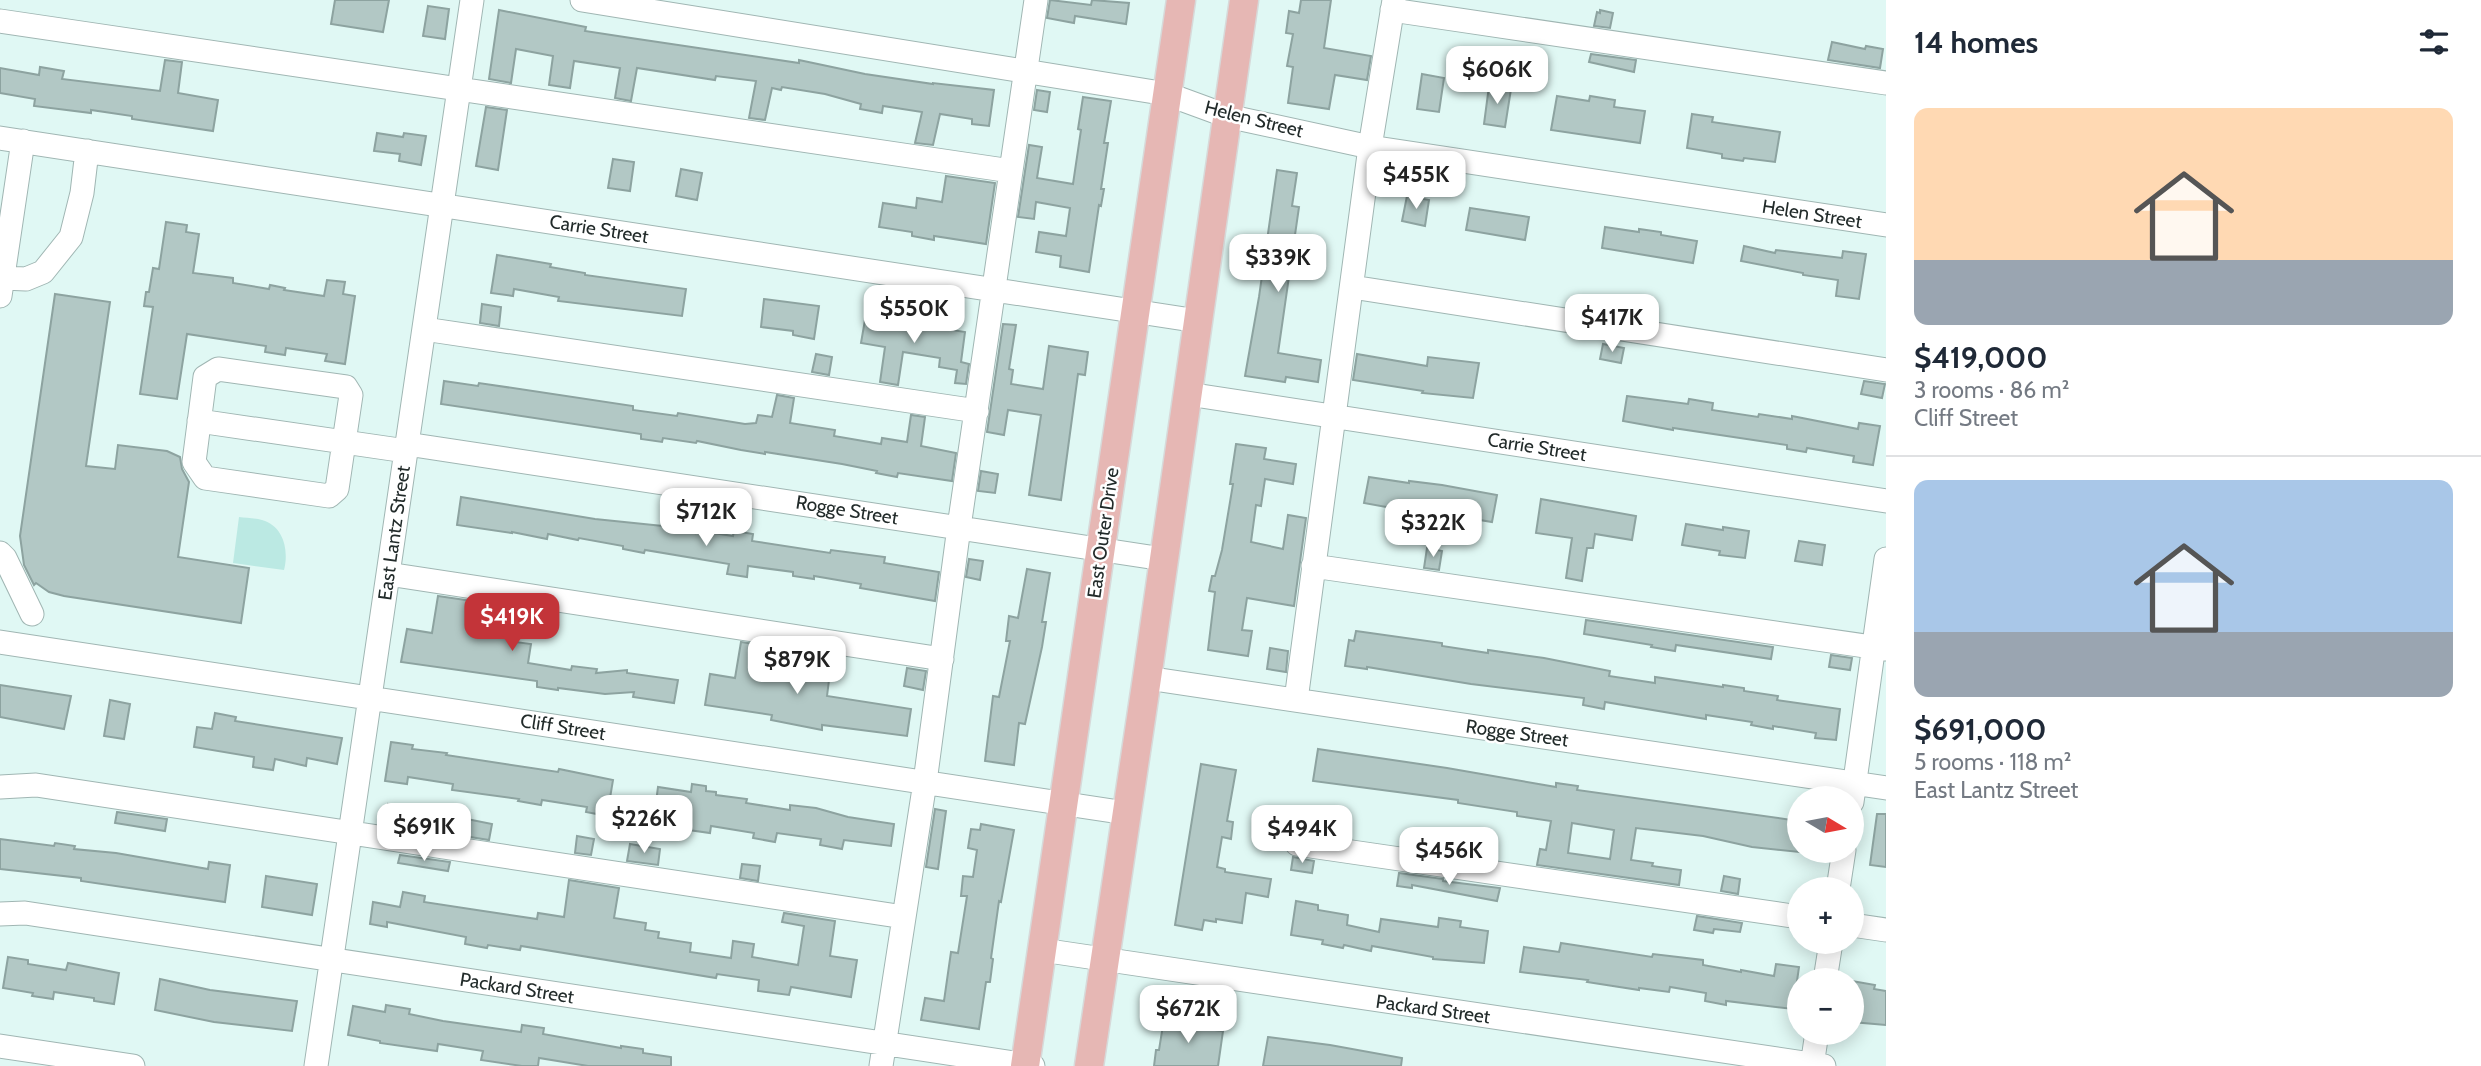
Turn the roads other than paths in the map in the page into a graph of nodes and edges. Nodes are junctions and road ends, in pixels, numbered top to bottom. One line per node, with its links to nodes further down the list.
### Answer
1 (472, 0): 10 (street, East Lantz Street)
2 (582, 0): 8 (street, Helen Street)
3 (1036, 0): 8 (street)
4 (1181, 0): 11 (main road, East Outer Drive)
5 (1244, 0): 12 (main road)
6 (1393, 5): 9 (street); 15 (street)
7 (0, 21): 10 (street)
8 (1025, 71): 11 (street, Helen Street); 17 (street)
9 (1886, 83)
10 (459, 90): 17 (street); 18 (street, East Lantz Street)
11 (1167, 94): 12 (street, Helen Street); 23 (main road, East Outer Drive)
12 (1227, 116): 15 (street, Helen Street); 24 (main road)
13 (0, 138): 14 (street, Carrie Street)
14 (23, 141): 16 (street, Carrie Street); 20 (street)
15 (1370, 146): 19 (street, Helen Street); 21 (street)
16 (87, 151): 18 (street, Carrie Street); 20 (street)
17 (1011, 171): 22 (street)
18 (442, 205): 22 (street, Carrie Street); 25 (street, East Lantz Street)
19 (1886, 225)
20 (2, 274)
21 (1352, 287): 26 (street); 29 (street)
22 (995, 289): 23 (street, Carrie Street); 28 (street)
23 (1136, 310): 24 (street, Carrie Street); 35 (main road, East Outer Drive)
24 (1198, 321): 27 (main road)
25 (424, 329): 28 (street); 32 (street, East Lantz Street)
26 (1886, 370)
27 (1188, 394): 29 (street, Carrie Street); 37 (main road)
28 (976, 411): 34 (street)
29 (1333, 416): 33 (street, Carrie Street); 39 (street)
30 (199, 421): 31 (street, Rogge Street); 31 (street); 31 (street)
31 (344, 442): 32 (street, Rogge Street)
32 (407, 447): 34 (street, Rogge Street); 40 (street, East Lantz Street)
33 (1886, 501)
34 (959, 527): 35 (street, Rogge Street); 44 (street)
35 (1101, 549): 37 (street, Rogge Street); 54 (main road, East Outer Drive)
36 (0, 553): 41 (street)
37 (1163, 559): 45 (main road)
38 (1886, 559): 43 (street)
39 (1313, 566): 43 (street); 47 (street)
40 (388, 573): 44 (street); 46 (street, East Lantz Street)
41 (32, 614)
42 (0, 642): 46 (street, Cliff Street)
43 (1880, 648): 50 (street)
44 (942, 659): 48 (street)
45 (1147, 678): 47 (street, Rogge Street); 55 (main road)
46 (370, 698): 48 (street, Cliff Street); 56 (street, East Lantz Street)
47 (1296, 700): 49 (street, Rogge Street)
48 (925, 782): 54 (street, Cliff Street); 60 (street)
49 (1811, 786)
50 (1854, 786)
51 (0, 787): 56 (street)
52 (1886, 788): 53 (street, Rogge Street)
53 (1864, 791)
54 (1064, 803): 55 (street, Cliff Street); 63 (main road, East Outer Drive)
55 (1126, 813): 65 (main road)
56 (350, 831): 60 (street); 64 (street, East Lantz Street)
57 (1297, 844): 59 (street)
58 (0, 914): 64 (street, Packard Street)
59 (1787, 915)
60 (904, 918): 68 (street)
61 (1864, 927): 62 (street)
62 (1886, 930)
63 (1042, 950): 65 (street, Packard Street); 72 (main road, East Outer Drive)
64 (332, 960): 68 (street, Packard Street); 71 (street, East Lantz Street)
65 (1105, 960): 69 (street, Packard Street); 73 (main road)
66 (1817, 1045): 69 (street)
67 (0, 1046): 70 (street)
68 (883, 1055): 72 (street, Packard Street)
69 (1816, 1065)
70 (133, 1066)
71 (316, 1066)
72 (1028, 1066)
73 (1089, 1066)

